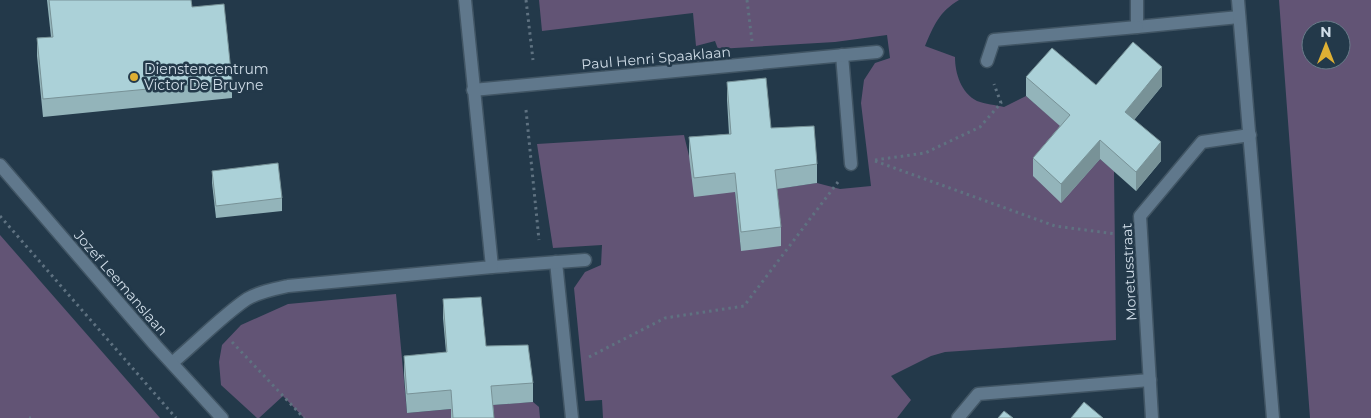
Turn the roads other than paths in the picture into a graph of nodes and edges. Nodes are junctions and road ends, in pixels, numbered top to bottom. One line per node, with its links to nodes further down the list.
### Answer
1 (465, 0): 9 (street)
2 (1137, 0): 5 (street)
3 (1238, 0): 4 (street)
4 (1239, 17): 5 (street); 10 (street)
5 (1137, 27): 8 (street)
6 (877, 52): 7 (street, Paul Henri Spaaklaan)
7 (842, 55): 9 (street, Paul Henri Spaaklaan); 11 (street)
8 (987, 61)
9 (474, 90): 15 (street)
10 (1250, 134): 17 (street, Moretusstraat); 22 (street)
11 (851, 164)
12 (0, 166): 16 (street, Jozef Leemanslaan)
13 (585, 260): 14 (street)
14 (556, 262): 15 (street); 19 (street)
15 (492, 267): 16 (street)
16 (172, 364): 18 (street, Jozef Leemanslaan)
17 (1150, 380): 20 (street); 21 (street, Moretusstraat)
18 (222, 418)
19 (572, 418)
20 (958, 418)
21 (1152, 418)
22 (1273, 418)

